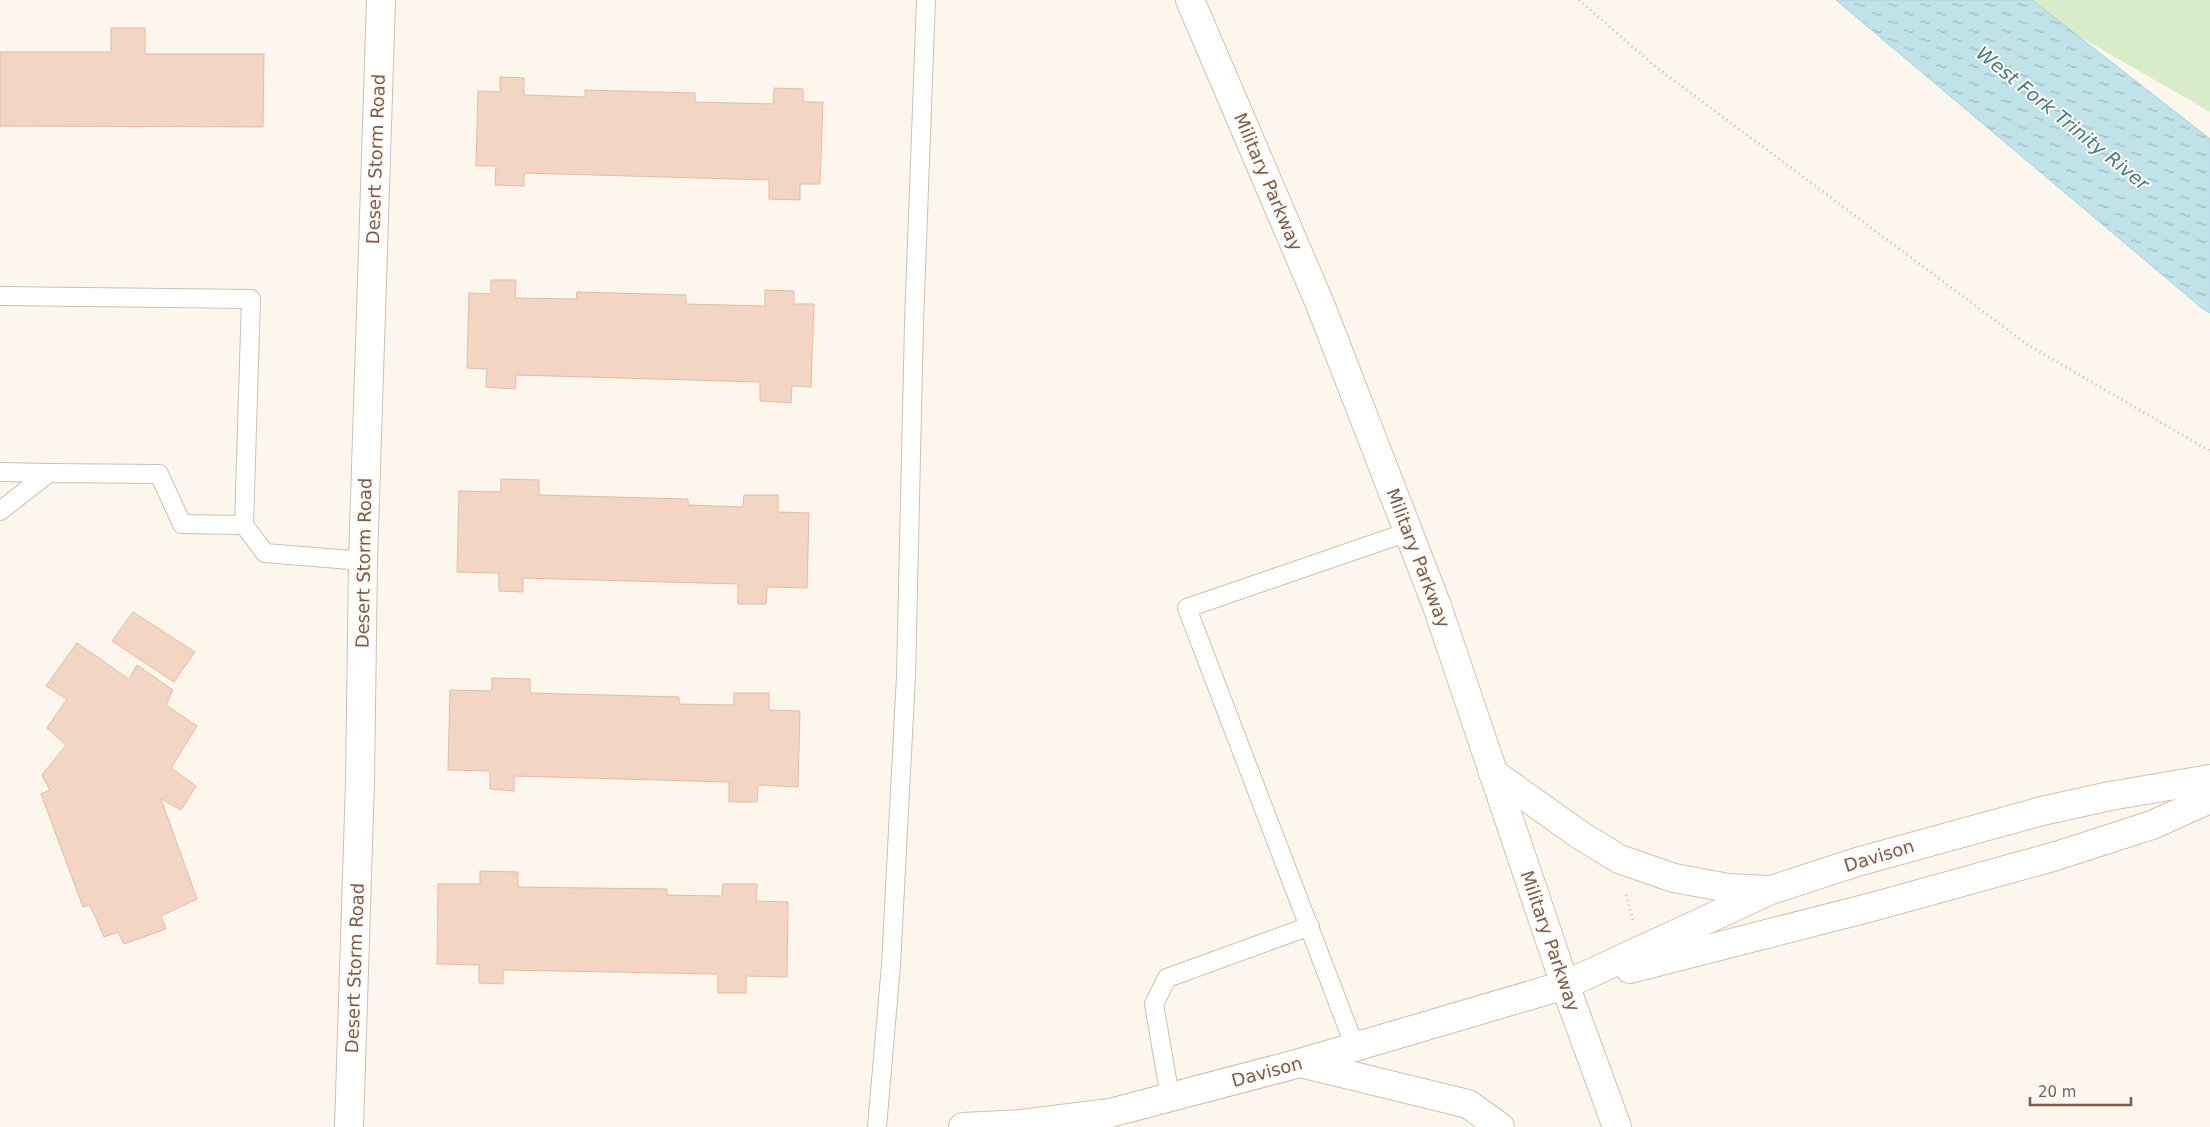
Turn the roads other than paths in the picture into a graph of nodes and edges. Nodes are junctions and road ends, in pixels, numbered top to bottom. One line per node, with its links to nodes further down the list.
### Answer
1 (381, 0): 10 (street, Desert Storm Road)
2 (926, 0): 22 (lane)
3 (1190, 0): 9 (street, Military Parkway)
4 (0, 296): 8 (lane)
5 (0, 472): 6 (lane)
6 (49, 473): 7 (lane); 8 (lane)
7 (0, 511)
8 (244, 525): 10 (lane)
9 (1408, 532): 11 (street, Military Parkway); 15 (lane)
10 (363, 561): 21 (street, Desert Storm Road)
11 (1493, 773): 14 (street); 16 (street, Military Parkway)
12 (2210, 779): 14 (street, Davison)
13 (2210, 799): 16 (street, Davison)
14 (1771, 890): 16 (street, Davison)
15 (1310, 926): 17 (lane); 19 (lane)
16 (1565, 985): 17 (street, Davison); 25 (street, Military Parkway)
17 (1355, 1047): 18 (street, Davison)
18 (1300, 1063): 19 (street, Davison); 24 (street)
19 (1170, 1097): 20 (street, Davison)
20 (1021, 1126): 23 (street, Davison)
21 (349, 1127)
22 (877, 1127)
23 (963, 1127)
24 (1500, 1127)
25 (1617, 1127)

